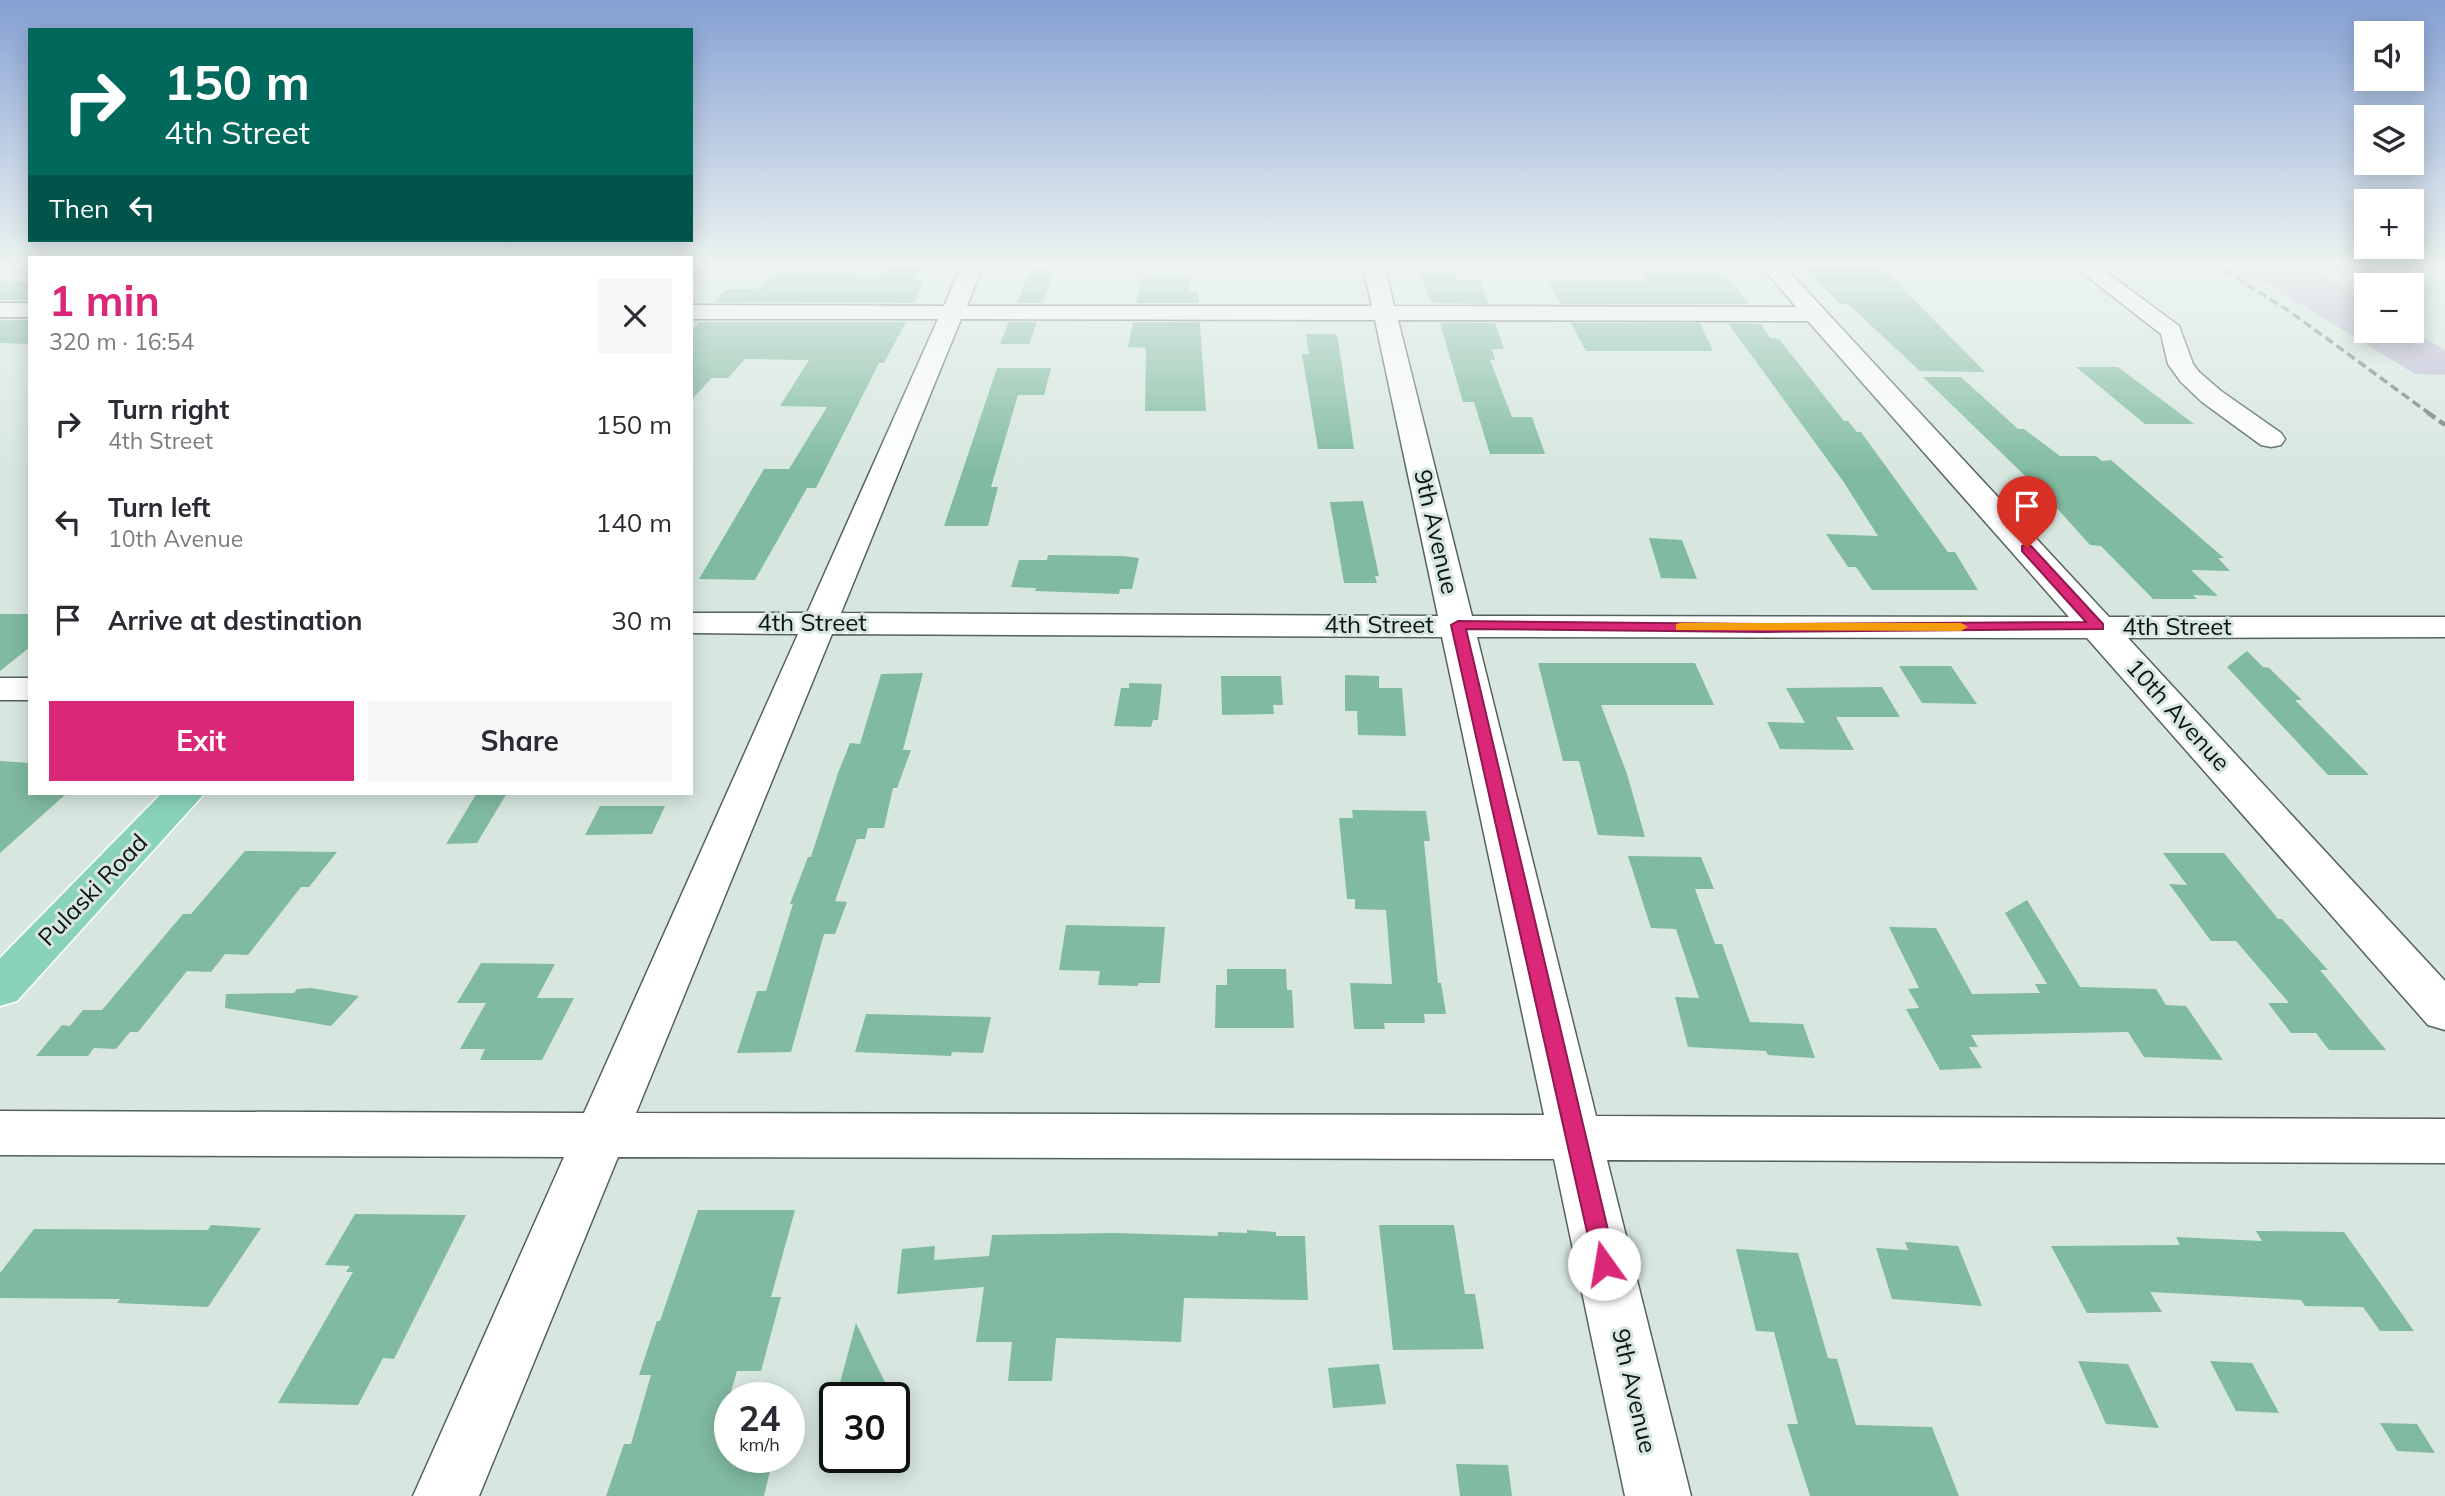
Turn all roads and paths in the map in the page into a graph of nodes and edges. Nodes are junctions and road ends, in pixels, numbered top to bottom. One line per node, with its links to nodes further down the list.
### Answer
1 (943, 333): 7 (street)
2 (1391, 333): 8 (street, 9th Avenue)
3 (1831, 333): 9 (street, 10th Avenue)
4 (2172, 333): 5 (street)
5 (2271, 439)
6 (693, 623): 7 (street, 4th Street)
7 (821, 624): 8 (street, 4th Street); 17 (street)
8 (1458, 625): 9 (street, 4th Street); 18 (street, 9th Avenue)
9 (2098, 626): 10 (street, 4th Street); 15 (street, 10th Avenue)
10 (2445, 628)
11 (0, 689): 12 (street)
12 (28, 689)
13 (184, 795): 14 (main road, Pulaski Road)
14 (0, 988)
15 (2445, 1012)
16 (0, 1133): 17 (street)
17 (600, 1136): 18 (street); 20 (street)
18 (1575, 1136): 19 (street); 21 (street, 9th Avenue)
19 (2445, 1141)
20 (446, 1496)
21 (1658, 1496)

